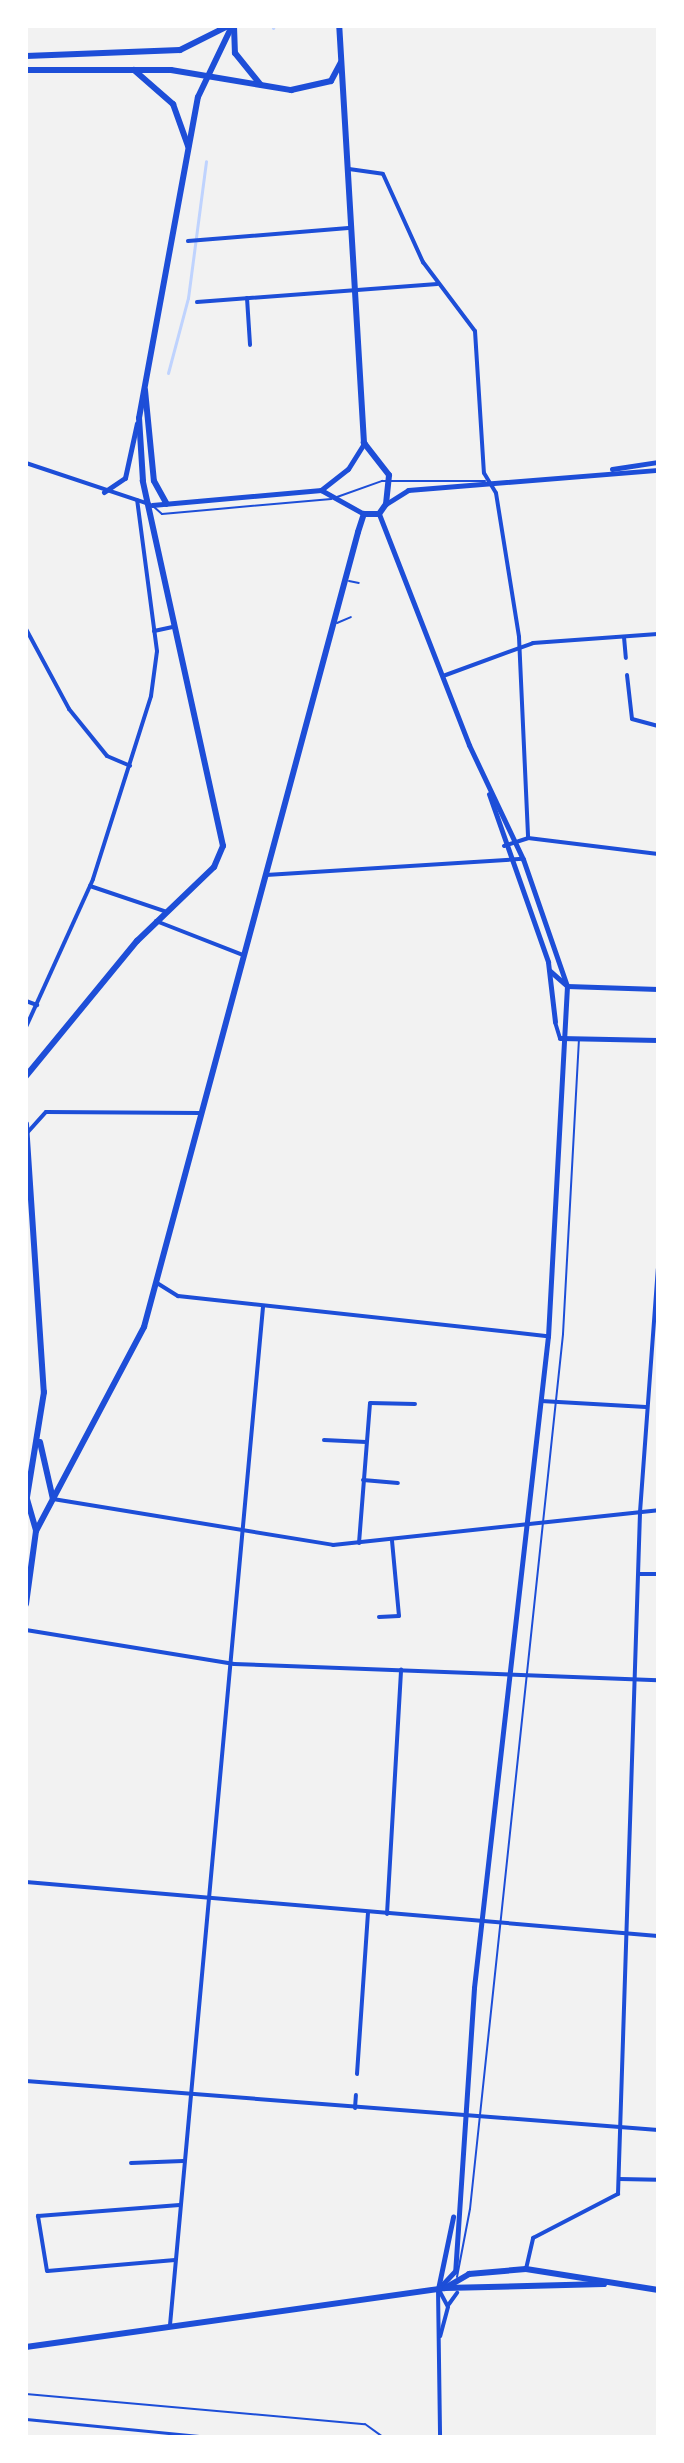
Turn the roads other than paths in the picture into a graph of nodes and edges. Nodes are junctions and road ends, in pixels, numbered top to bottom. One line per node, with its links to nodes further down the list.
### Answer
1 (231, 26): 3 (main road); 7 (main road); 8 (main road)
2 (339, 26): 4 (main road)
3 (26, 56)
4 (343, 58): 8 (main road); 10 (main road)
5 (131, 69): 6 (main road); 7 (main road); 9 (main road)
6 (26, 70)
7 (205, 76): 8 (main road); 9 (main road)
8 (267, 88)
9 (189, 147): 20 (main road)
10 (349, 169): 12 (main road); 14 (street)
11 (26, 177): 18 (street)
12 (351, 228): 13 (street); 15 (main road)
13 (188, 241)
14 (437, 284): 15 (street); 28 (street)
15 (354, 289): 16 (street); 22 (main road)
16 (247, 298): 17 (street); 19 (street)
17 (197, 302)
18 (26, 309)
19 (250, 345)
20 (145, 390): 21 (main road); 33 (main road)
21 (139, 418): 30 (street); 35 (main road)
22 (364, 443): 27 (main road); 29 (street)
23 (658, 462): 25 (street)
24 (26, 463): 30 (street)
25 (609, 470): 26 (street); 28 (street)
26 (658, 470)
27 (389, 481): 28 (lane); 31 (lane); 34 (main road)
28 (485, 481): 34 (street); 47 (street)
29 (321, 490): 31 (street); 33 (street)
30 (104, 492): 32 (street)
31 (332, 498): 35 (lane); 36 (street)
32 (137, 500): 35 (street); 44 (street)
33 (167, 504): 35 (street)
34 (386, 504): 37 (main road)
35 (152, 505): 42 (main road)
36 (364, 514): 37 (main road); 38 (main road)
37 (379, 514): 50 (street)
38 (345, 581): 39 (lane); 41 (main road)
39 (359, 583)
40 (351, 617): 41 (lane)
41 (333, 625): 60 (main road)
42 (173, 627): 44 (street); 62 (main road)
43 (26, 629): 52 (street)
44 (154, 631): 52 (street)
45 (658, 634): 46 (street)
46 (624, 636): 47 (street); 48 (street)
47 (517, 647): 50 (street); 54 (street)
48 (626, 658)
49 (627, 675): 51 (street)
50 (441, 677): 53 (street)
51 (658, 726)
52 (130, 766): 61 (street)
53 (488, 789): 55 (street); 56 (street)
54 (528, 838): 55 (street); 57 (street)
55 (515, 842): 56 (street); 58 (street)
56 (504, 846): 59 (street)
57 (658, 854)
58 (523, 859): 59 (street); 66 (street)
59 (511, 863): 60 (street); 65 (street)
60 (264, 875): 64 (main road)
61 (90, 886): 62 (street); 69 (street)
62 (167, 912): 63 (main road)
63 (156, 921): 64 (street); 77 (main road)
64 (243, 955): 78 (main road)
65 (550, 971): 66 (street); 70 (street)
66 (567, 986): 67 (street); 72 (street)
67 (658, 989)
68 (26, 1001): 69 (street)
69 (37, 1005): 71 (street)
70 (555, 1022): 72 (street)
71 (26, 1027)
72 (560, 1038): 73 (street); 75 (street)
73 (579, 1038): 74 (street); 76 (lane)
74 (658, 1040)
75 (560, 1057): 76 (lane); 90 (street)
76 (573, 1073): 92 (lane)
77 (26, 1076)
78 (203, 1114): 80 (street); 88 (main road)
79 (26, 1124): 80 (main road)
80 (27, 1133): 82 (main road)
81 (658, 1155): 83 (street)
82 (28, 1201): 95 (main road)
83 (658, 1202)
84 (658, 1211): 85 (street)
85 (658, 1224)
86 (658, 1269): 87 (street)
87 (656, 1281): 94 (street)
88 (156, 1283): 89 (street); 100 (main road)
89 (263, 1307): 90 (street); 107 (street)
90 (548, 1336): 91 (street)
91 (540, 1401): 92 (street); 105 (street)
92 (553, 1402): 94 (street); 104 (lane)
93 (415, 1404): 97 (street)
94 (646, 1407): 103 (street)
95 (39, 1432): 100 (main road); 101 (main road)
96 (324, 1440): 97 (street)
97 (366, 1442): 98 (street)
98 (363, 1480): 99 (street); 109 (street)
99 (398, 1483)
100 (53, 1499): 106 (main road); 107 (street)
101 (26, 1500): 106 (main road)
102 (658, 1510): 103 (street)
103 (640, 1512): 104 (street); 110 (street)
104 (540, 1523): 105 (street); 118 (lane)
105 (525, 1525): 108 (street); 117 (street)
106 (36, 1531): 112 (main road)
107 (244, 1534): 109 (street); 115 (street)
108 (392, 1540): 109 (street); 113 (street)
109 (359, 1543)
110 (640, 1574): 111 (street); 119 (street)
111 (658, 1574)
112 (26, 1604)
113 (379, 1617)
114 (26, 1630): 115 (street)
115 (234, 1664): 116 (street); 122 (street)
116 (401, 1668): 117 (street); 124 (street)
117 (508, 1672): 118 (street); 125 (street)
118 (524, 1673): 119 (street); 126 (lane)
119 (639, 1680): 120 (street); 127 (street)
120 (658, 1680)
121 (26, 1882): 122 (street)
122 (209, 1898): 123 (street); 131 (street)
123 (368, 1912): 124 (street); 129 (street)
124 (387, 1914): 125 (street)
125 (481, 1922): 126 (street); 134 (street)
126 (497, 1923): 127 (street); 135 (lane)
127 (627, 1933): 128 (street); 136 (street)
128 (658, 1936)
129 (357, 2074)
130 (26, 2081): 131 (street)
131 (192, 2094): 133 (street); 138 (street)
132 (356, 2095): 133 (street)
133 (355, 2108): 134 (street)
134 (463, 2117): 135 (street); 143 (street)
135 (479, 2118): 136 (street); 146 (lane)
136 (622, 2127): 137 (street); 140 (street)
137 (658, 2130)
138 (183, 2161): 139 (street); 142 (street)
139 (131, 2163)
140 (619, 2179): 141 (street); 145 (street)
141 (658, 2180)
142 (180, 2205): 144 (street); 144 (street)
143 (455, 2208): 148 (street); 148 (street)
144 (175, 2260): 152 (street)
145 (526, 2269): 146 (main road); 147 (main road)
146 (456, 2280): 148 (main road)
147 (604, 2284): 149 (main road); 150 (main road)
148 (442, 2289): 150 (main road); 151 (street); 152 (main road); 153 (street)
149 (658, 2290)
150 (457, 2293): 151 (street)
151 (448, 2307): 153 (street)
152 (170, 2325): 154 (main road)
153 (438, 2338): 159 (street)
154 (26, 2347)
155 (26, 2394): 158 (lane)
156 (26, 2419): 157 (street)
157 (209, 2437)
158 (383, 2437)
159 (440, 2437)

